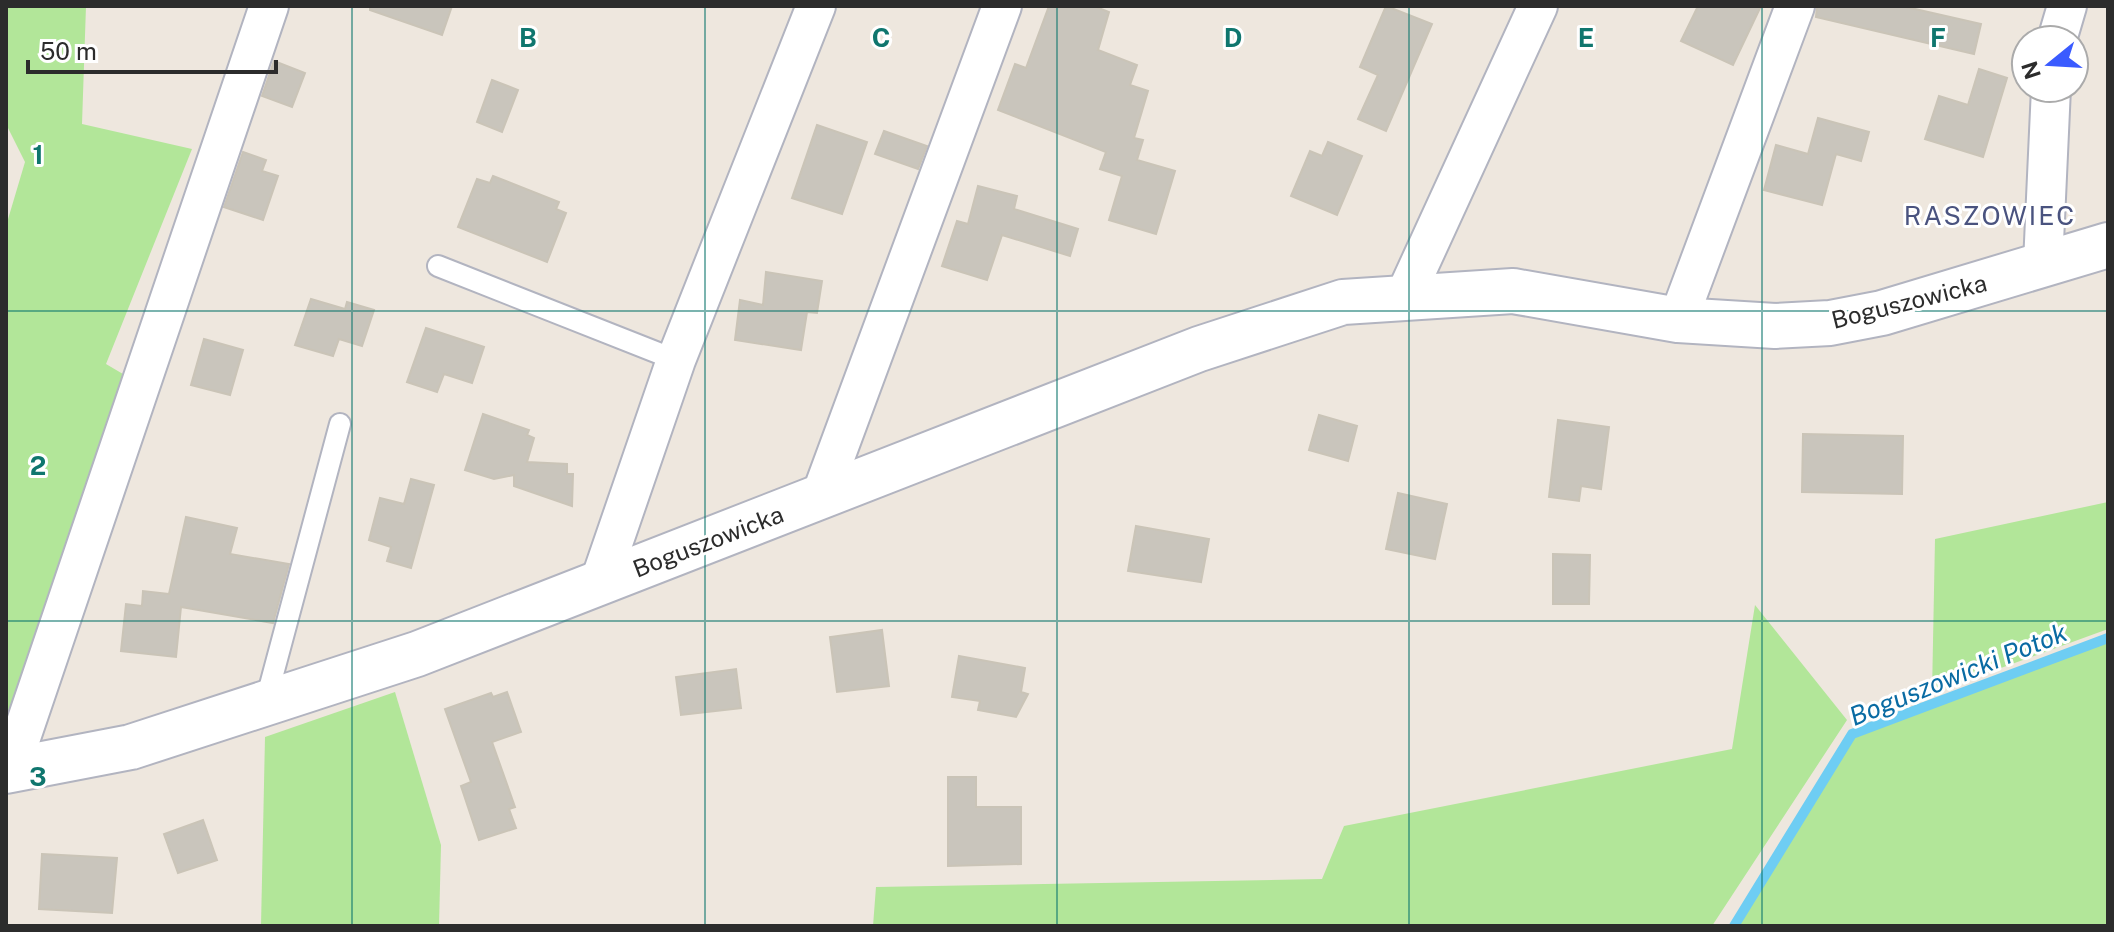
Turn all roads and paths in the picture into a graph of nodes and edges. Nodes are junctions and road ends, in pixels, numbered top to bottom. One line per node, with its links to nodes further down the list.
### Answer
1 (269, 6): 17 (street)
2 (816, 6): 12 (street)
3 (1002, 6): 14 (street)
4 (1538, 6): 10 (street)
5 (1795, 6): 11 (street)
6 (2050, 104): 8 (street)
7 (2108, 245): 8 (street, Boguszowicka)
8 (2043, 264): 11 (street, Boguszowicka)
9 (438, 266): 12 (lane)
10 (1404, 298): 11 (street, Boguszowicka); 14 (street, Boguszowicka)
11 (1678, 320)
12 (676, 360): 15 (street)
13 (340, 424): 16 (lane)
14 (820, 498): 15 (street, Boguszowicka)
15 (599, 584): 16 (street, Boguszowicka)
16 (265, 704): 17 (street, Boguszowicka)
17 (8, 771)

